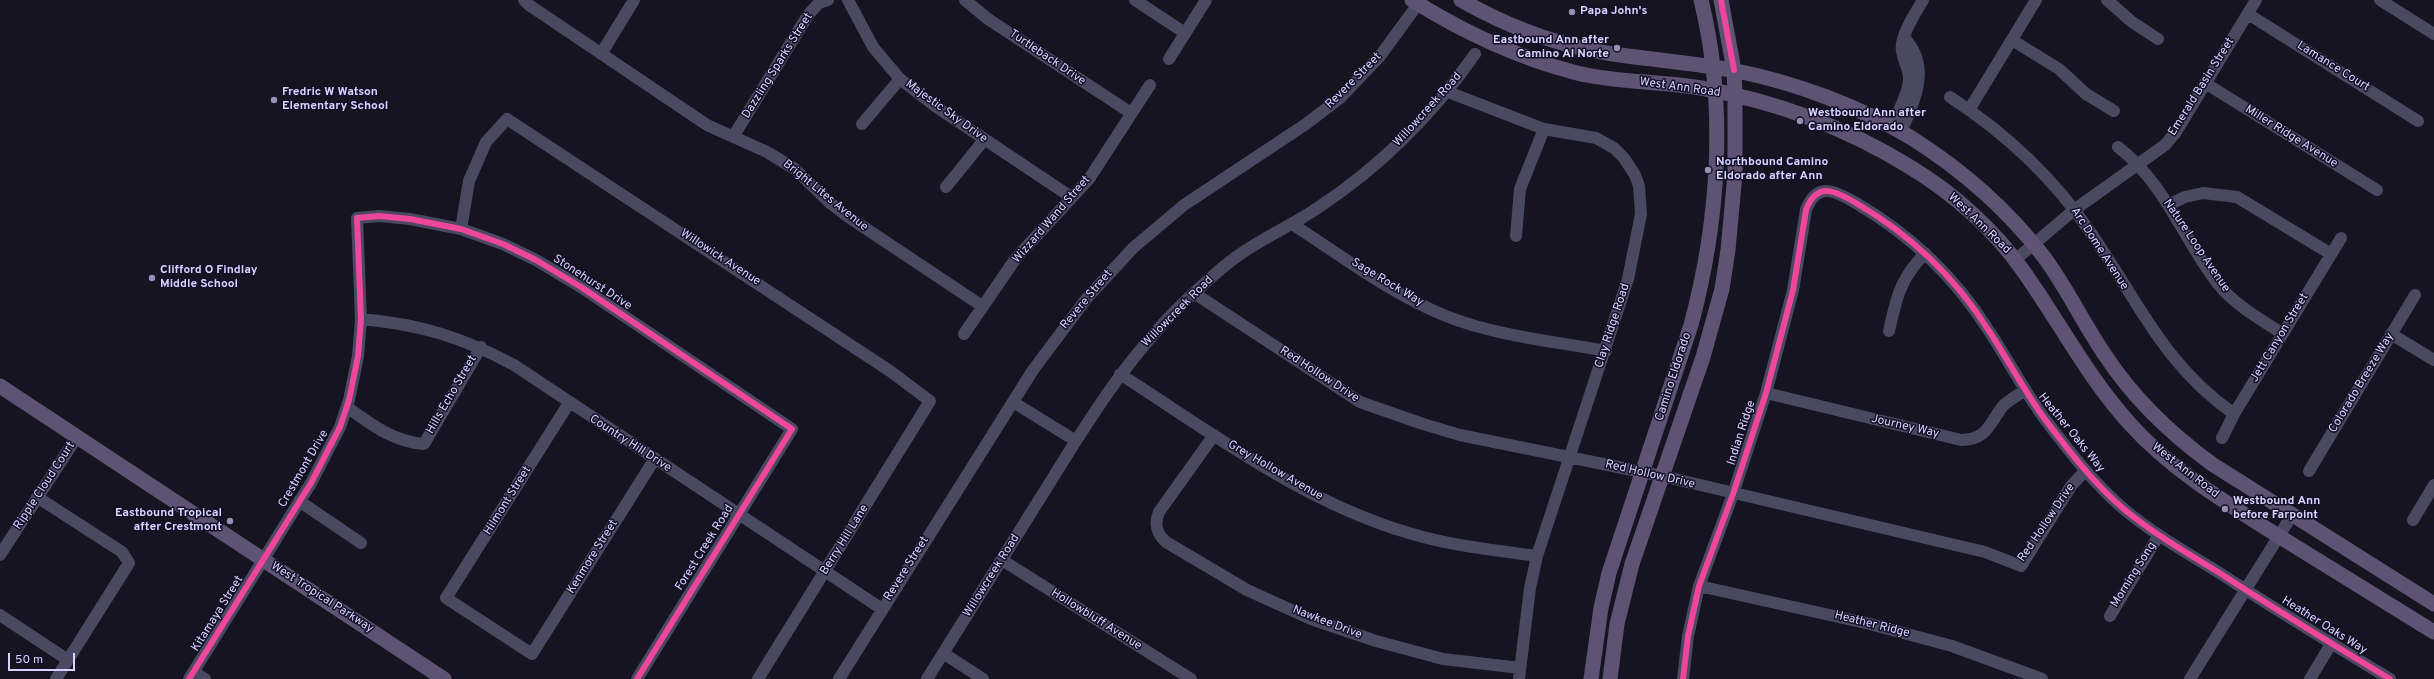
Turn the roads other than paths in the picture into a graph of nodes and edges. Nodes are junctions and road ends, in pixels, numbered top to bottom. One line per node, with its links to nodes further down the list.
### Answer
1 (524, 0): 22 (street, Bright Lites Avenue)
2 (634, 0): 22 (street)
3 (828, 0): 41 (street, Dazzling Sparks Street)
4 (848, 0): 27 (street, Majestic Sky Drive)
5 (965, 0): 36 (street, Turtleback Drive)
6 (1135, 0): 18 (street)
7 (1206, 0): 18 (street)
8 (1461, 0): 25 (main road, West Ann Road)
9 (1701, 0): 25 (main road, Camino Eldorado)
10 (1721, 0): 26 (main road, Camino Eldorado)
11 (1923, 0): 40 (street)
12 (2036, 0): 21 (street)
13 (2107, 0): 20 (street)
14 (2256, 0): 17 (street, Emerald Basin Street)
15 (2380, 0): 19 (street)
16 (1417, 1): 30 (main road, West Ann Road); 76 (street, Revere Street)
17 (2248, 14): 28 (street, Emerald Basin Street); 37 (street, Lamance Court)
18 (1185, 33): 24 (street)
19 (2434, 34)
20 (2158, 39)
21 (2012, 40): 34 (street); 35 (street)
22 (601, 54): 41 (street, Bright Lites Avenue)
23 (1475, 54): 31 (street, Willowcreek Road)
24 (1169, 59)
25 (1712, 67): 26 (main road, West Ann Road); 30 (main road, Camino Eldorado)
26 (1734, 70): 32 (main road, Camino Eldorado); 40 (main road, West Ann Road)
27 (900, 79): 38 (street); 42 (street, Majestic Sky Drive)
28 (2205, 84): 44 (street, Emerald Basin Street); 46 (street, Miller Ridge Avenue)
29 (1150, 85): 36 (street, Wizzard Wand Street)
30 (1714, 91): 32 (main road, West Ann Road); 89 (main road, Camino Eldorado)
31 (1448, 92): 39 (street, Clay Ridge Road); 52 (street, Willowcreek Road)
32 (1735, 96): 59 (main road, West Ann Road); 90 (main road, Camino Eldorado)
33 (1950, 97): 34 (street, Arc Dome Avenue)
34 (1969, 110): 50 (street, Arc Dome Avenue)
35 (2114, 112)
36 (1131, 113): 48 (street, Wizzard Wand Street)
37 (2418, 121)
38 (862, 124)
39 (1544, 129): 54 (street); 69 (street, Clay Ridge Road)
40 (1896, 130): 56 (main road, West Ann Road)
41 (733, 137): 62 (street, Bright Lites Avenue)
42 (984, 140): 45 (street); 48 (street, Majestic Sky Drive)
43 (2118, 147): 44 (street, Nature Loop Avenue)
44 (2138, 165): 49 (street, Nature Loop Avenue); 50 (street, Emerald Basin Street)
45 (946, 187)
46 (2377, 190)
47 (1817, 193): 57 (street, Heather Oaks Way); 74 (street, Indian Ridge)
48 (1071, 197): 62 (street, Wizzard Wand Street)
49 (2168, 205): 58 (street); 66 (street, Nature Loop Avenue)
50 (2074, 210): 56 (street, Emerald Basin Street); 79 (street, Arc Dome Avenue)
51 (357, 218): 53 (street, Stonehurst Drive); 63 (street, Crestmont Drive)
52 (1292, 224): 60 (street, Willowcreek Road); 69 (street, Sage Rock Way)
53 (461, 229): 75 (street, Willowick Avenue); 80 (street, Stonehurst Drive)
54 (1516, 236)
55 (2341, 238): 58 (street, Jett Canyon Street)
56 (2034, 244): 59 (street, Emerald Basin Street); 96 (main road, West Ann Road)
57 (1925, 252): 64 (street); 73 (street, Heather Oaks Way)
58 (2331, 254): 66 (street, Jett Canyon Street)
59 (2015, 260): 99 (main road, West Ann Road)
60 (1194, 293): 71 (street, Willowcreek Road); 85 (street, Red Hollow Drive)
61 (2415, 295): 67 (street, Colorado Breeze Way)
62 (982, 306): 65 (street, Wizzard Wand Street)
63 (361, 319): 68 (street, Country Hill Drive); 78 (street, Crestmont Drive)
64 (1889, 331)
65 (964, 334)
66 (2283, 334): 79 (street, Jett Canyon Street)
67 (2391, 334): 70 (street); 88 (street, Colorado Breeze Way)
68 (481, 347): 77 (street, Country Hill Drive); 78 (street, Hills Echo Street)
69 (1606, 351): 85 (street, Clay Ridge Road)
70 (2434, 360)
71 (1120, 374): 81 (street, Grey Hollow Avenue); 84 (street, Willowcreek Road)
72 (0, 386): 82 (main road, West Tropical Parkway)
73 (2024, 391): 74 (street, Journey Way); 87 (street, Heather Oaks Way)
74 (1766, 394): 92 (street, Indian Ridge)
75 (930, 401): 105 (street, Berry Hill Lane)
76 (1013, 402): 84 (street); 109 (street, Revere Street)
77 (569, 403): 86 (street, Country Hill Drive); 115 (street, Hilmont Street)
78 (347, 407): 94 (street, Crestmont Drive)
79 (2234, 414): 83 (street, Jett Canyon Street)
80 (792, 429): 95 (street, Forest Creek Road)
81 (1214, 435): 102 (street, Grey Hollow Avenue); 117 (street, Nawkee Drive)
82 (77, 437): 93 (street, Ripple Cloud Court); 103 (main road, West Tropical Parkway)
83 (2222, 438)
84 (1076, 441): 104 (street, Willowcreek Road)
85 (1569, 457): 89 (street, Red Hollow Drive); 102 (street, Clay Ridge Road)
86 (654, 460): 95 (street, Country Hill Drive); 115 (street, Kenmore Street)
87 (2085, 471): 92 (street, Red Hollow Drive); 98 (street, Heather Oaks Way)
88 (2309, 471)
89 (1644, 472): 90 (street, Red Hollow Drive); 128 (main road, Camino Eldorado)
90 (1662, 476): 92 (street, Red Hollow Drive); 129 (main road, Camino Eldorado)
91 (2434, 485): 97 (street)
92 (1733, 494): 106 (street, Indian Ridge)
93 (38, 497): 101 (street, Ripple Cloud Court); 116 (street)
94 (299, 501): 100 (street); 103 (street, Crestmont Drive)
95 (740, 514): 105 (street, Country Hill Drive); 122 (street, Forest Creek Road)
96 (2292, 515): 99 (street); 108 (main road, West Ann Road)
97 (2413, 520)
98 (2159, 535): 107 (street, Heather Oaks Way); 111 (street, Morning Song)
99 (2279, 536): 107 (street); 112 (main road, West Ann Road)
100 (361, 543)
101 (0, 555)
102 (1537, 556): 117 (street, Clay Ridge Road)
103 (265, 560): 118 (street, Kitamaya Street); 121 (main road, West Tropical Parkway)
104 (1002, 560): 114 (street, Willowcreek Road); 127 (street, Hollowbluff Avenue)
105 (826, 571): 109 (street, Country Hill Drive); 123 (street, Berry Hill Lane)
106 (1699, 586): 130 (street, Indian Ridge); 131 (street, Heather Ridge)
107 (2245, 590): 113 (street, Heather Oaks Way); 132 (street)
108 (2434, 604)
109 (882, 608): 124 (street, Revere Street)
110 (0, 616): 116 (street)
111 (2110, 616)
112 (2434, 631)
113 (2331, 644): 133 (street); 134 (street, Heather Oaks Way)
114 (943, 653): 125 (street, Willowcreek Road); 126 (street)
115 (532, 654)
116 (68, 660): 119 (street)
117 (1520, 674)
118 (192, 675): 120 (street)
119 (56, 679)
120 (205, 679)
121 (444, 679)
122 (637, 679)
123 (758, 679)
124 (839, 679)
125 (927, 679)
126 (983, 679)
127 (1191, 679)
128 (1591, 679)
129 (1610, 679)
130 (1683, 679)
131 (2042, 679)
132 (2190, 679)
133 (2310, 679)
134 (2390, 679)

